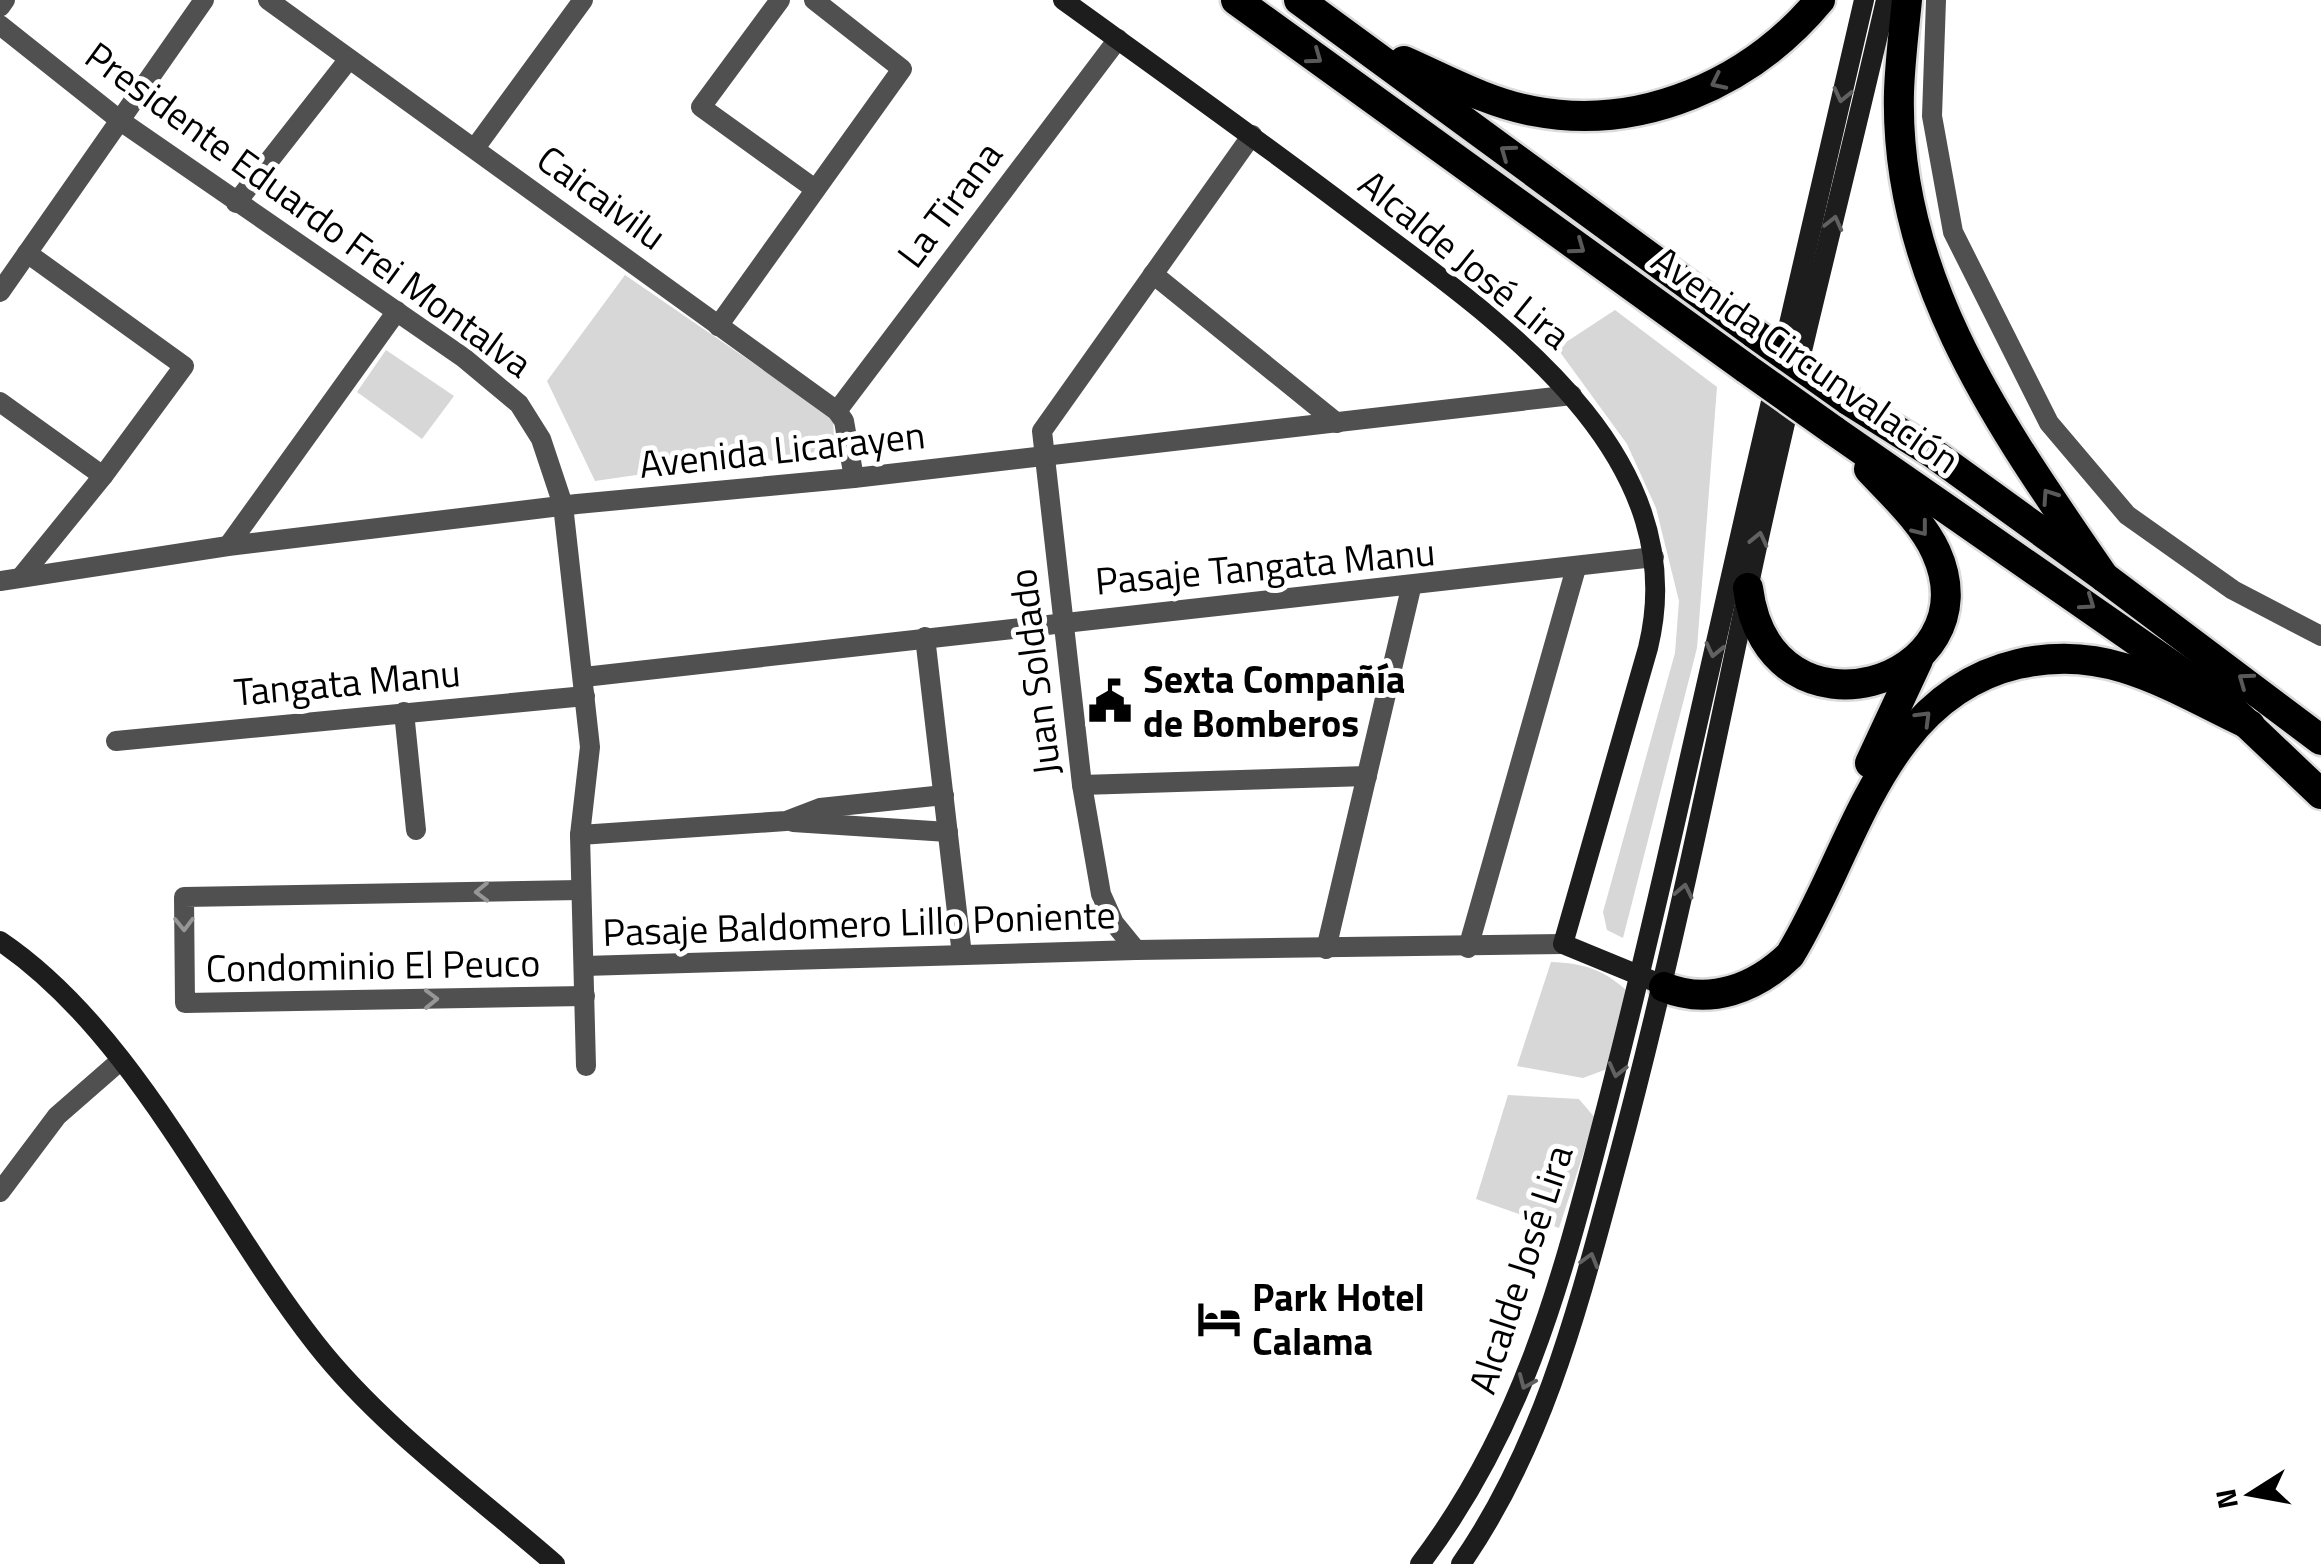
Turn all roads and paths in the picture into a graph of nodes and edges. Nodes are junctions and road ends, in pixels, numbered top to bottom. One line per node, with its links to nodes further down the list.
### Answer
1 (5, 0): 15 (street)
2 (204, 0): 20 (street)
3 (268, 0): 19 (street, Caicaivilu)
4 (583, 0): 22 (street)
5 (780, 0): 23 (street)
6 (814, 0): 23 (street)
7 (1064, 0): 18 (street, Alcalde José Lira)
8 (1236, 0): 34 (highway, Avenida Circunvalación, one-way to 34, bridge)
9 (1299, 0): 17 (highway, Avenida Circunvalación)
10 (1820, 0): 17 (highway, one-way to 17)
11 (1864, 0): 71 (street, Alcalde José Lira, one-way to 71)
12 (1886, 0): 45 (street, Alcalde José Lira, one-way to 12)
13 (1907, 0): 42 (highway, one-way to 13)
14 (1936, 0): 47 (street)
15 (0, 7)
16 (0, 25): 20 (street, Presidente Eduardo Frei Montalva)
17 (1348, 36): 42 (highway, Avenida Circunvalación, one-way to 17, bridge)
18 (1118, 40): 21 (street, Alcalde José Lira); 32 (street, La Tirana)
19 (349, 59): 22 (street, Caicaivilu); 24 (street)
20 (122, 122): 24 (street, Presidente Eduardo Frei Montalva); 25 (street)
21 (1252, 135): 26 (street, Juan Soldado); 30 (street, Alcalde José Lira)
22 (474, 148): 29 (street, Caicaivilu)
23 (815, 190): 29 (street)
24 (236, 203): 28 (street, Presidente Eduardo Frei Montalva)
25 (27, 254): 27 (street); 36 (street)
26 (1153, 274): 33 (street); 35 (street, Juan Soldado)
27 (0, 292)
28 (397, 311): 38 (street, Presidente Eduardo Frei Montalva); 39 (street)
29 (718, 326): 32 (street, Caicaivilu)
30 (1572, 395): 33 (street, Avenida Licarayen); 40 (street, Alcalde José Lira)
31 (0, 402): 36 (street)
32 (836, 410): 37 (street)
33 (1338, 423): 35 (street, Avenida Licarayen)
34 (1833, 430): 49 (highway, one-way to 49); 52 (highway, Avenida Circunvalación, one-way to 52)
35 (1043, 456): 37 (street, Avenida Licarayen); 46 (street, Juan Soldado)
36 (103, 476): 43 (street)
37 (854, 478): 38 (street, Avenida Licarayen)
38 (563, 506): 39 (street, Avenida Licarayen); 50 (street, Presidente Eduardo Frei Montalva)
39 (228, 546): 43 (street, Avenida Licarayen)
40 (1654, 557): 41 (street, Pasaje Tangata Manu); 65 (street, Alcalde José Lira)
41 (1576, 568): 44 (street, Pasaje Tangata Manu); 66 (street)
42 (2104, 577): 53 (highway, Avenida Circunvalación, one-way to 42)
43 (11, 579)
44 (1411, 588): 46 (street, Pasaje Tangata Manu); 55 (street)
45 (1748, 588): 49 (highway); 71 (street, Alcalde José Lira, one-way to 45)
46 (1064, 620): 48 (street, Pasaje Tangata Manu); 56 (street, Juan Soldado)
47 (2321, 636)
48 (924, 638): 50 (street, Pasaje Tangata Manu); 58 (street)
49 (1918, 660): 71 (highway)
50 (584, 686): 51 (street, Tangata Manu); 62 (street, Presidente Eduardo Frei Montalva)
51 (404, 712): 54 (street, Tangata Manu); 60 (street)
52 (2250, 725): 57 (highway, Avenida Circunvalación); 71 (highway, one-way to 52)
53 (2321, 740)
54 (116, 742)
55 (1367, 776): 56 (street); 67 (street)
56 (1082, 785): 68 (street, Juan Soldado)
57 (2321, 794)
58 (944, 796): 59 (street); 61 (street)
59 (786, 821): 61 (street); 62 (street)
60 (416, 830)
61 (948, 832): 69 (street)
62 (580, 835): 63 (street, Presidente Eduardo Frei Montalva)
63 (580, 890): 70 (street, Presidente Eduardo Frei Montalva); 72 (street, Condominio El Peuco, one-way to 72)
64 (0, 942): 73 (street)
65 (1563, 944): 66 (street); 71 (street)
66 (1468, 948): 67 (street)
67 (1326, 949): 68 (street)
68 (1136, 950): 69 (street, Pasaje Baldomero Lillo Poniente)
69 (962, 955): 70 (street, Pasaje Baldomero Lillo Poniente)
70 (584, 966): 72 (street, Presidente Eduardo Frei Montalva)
71 (1652, 981): 77 (street, Alcalde José Lira, one-way to 77); 78 (street, Alcalde José Lira, one-way to 71)
72 (585, 996): 74 (street, Presidente Eduardo Frei Montalva)
73 (120, 1061): 75 (street); 76 (street)
74 (586, 1066)
75 (0, 1192)
76 (555, 1564)
77 (1420, 1564)
78 (1461, 1564)

